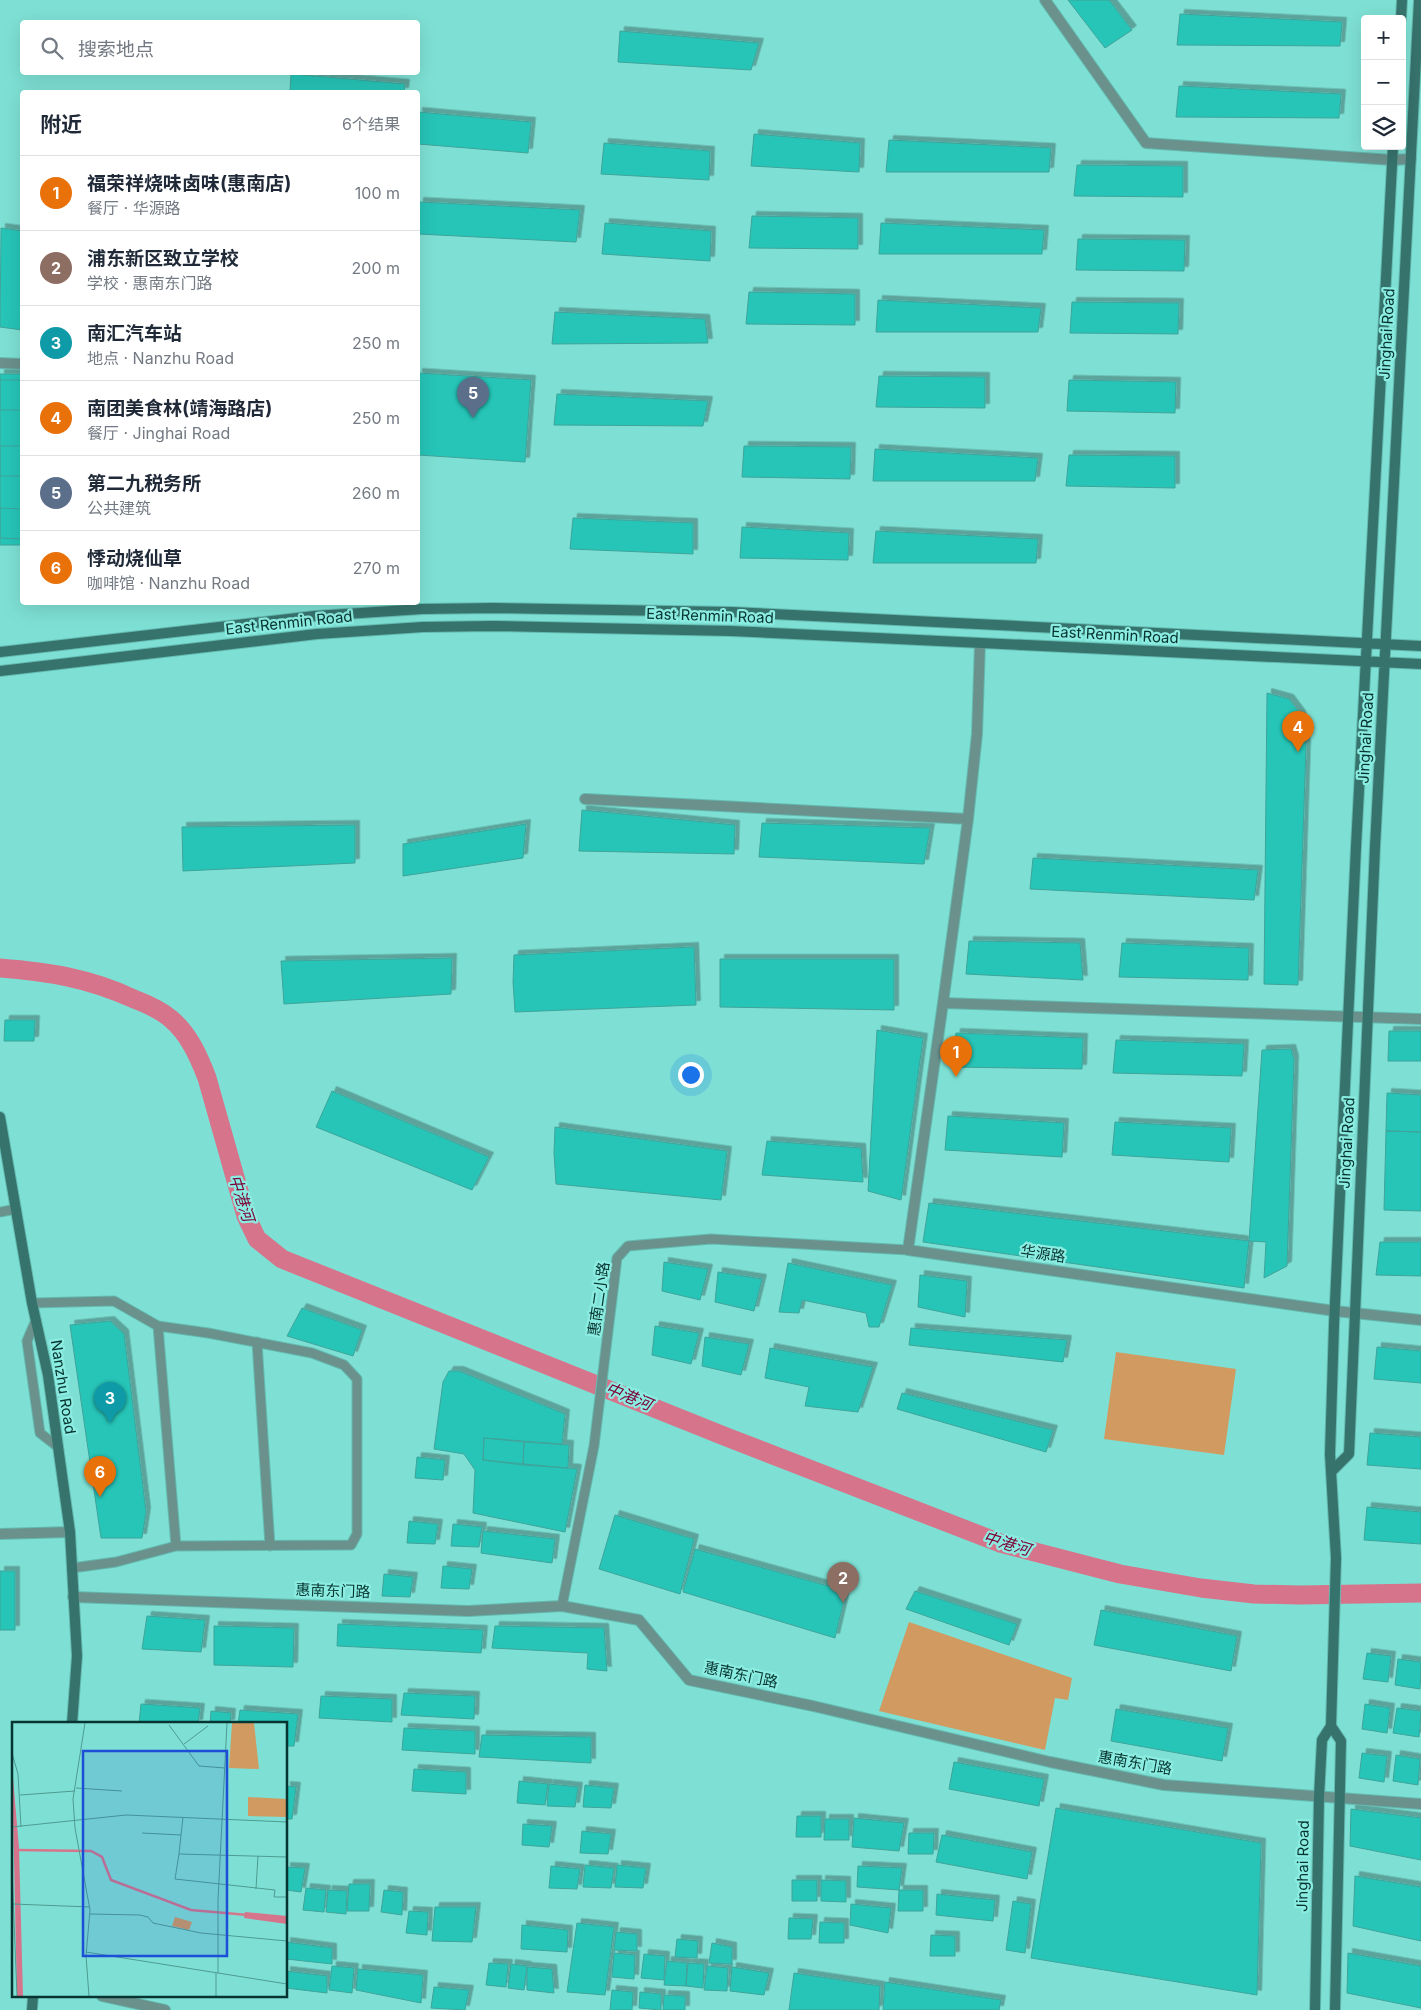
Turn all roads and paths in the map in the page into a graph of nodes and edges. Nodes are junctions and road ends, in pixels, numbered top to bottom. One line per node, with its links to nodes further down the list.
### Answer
1 (1045, 0): 7 (street)
2 (1402, 0): 4 (main road)
3 (1419, 0): 6 (main road, Jinghai Road)
4 (1401, 15)
5 (1393, 150): 7 (main road, Jinghai Road)
6 (1411, 159): 7 (street); 12 (main road, Jinghai Road)
7 (1392, 160): 11 (main road, Jinghai Road)
8 (0, 363): 9 (street)
9 (20, 364)
10 (980, 643): 15 (main road, East Renmin Road); 18 (main road, East Renmin Road); 20 (street)
11 (1367, 643): 12 (main road, East Renmin Road); 14 (main road, East Renmin Road); 15 (main road, Jinghai Road)
12 (1386, 644): 13 (main road, East Renmin Road); 16 (main road, Jinghai Road)
13 (1421, 646)
14 (0, 652)
15 (1366, 662): 16 (main road, East Renmin Road); 22 (main road, Jinghai Road)
16 (1385, 662): 17 (main road, East Renmin Road); 23 (main road, Jinghai Road)
17 (1421, 664)
18 (0, 671)
19 (585, 799): 20 (street)
20 (968, 819): 21 (street)
21 (943, 1003): 22 (street); 28 (street)
22 (1349, 1016): 23 (street); 30 (main road, Jinghai Road)
23 (1368, 1017): 24 (street); 31 (main road, Jinghai Road)
24 (1421, 1019)
25 (0, 1117): 26 (main road, Nanzhu Road)
26 (16, 1210): 27 (lane); 29 (main road, Nanzhu Road)
27 (0, 1212)
28 (908, 1250): 30 (street, 华源路); 44 (lane, 惠南二小路)
29 (32, 1303): 32 (main road, Nanzhu Road); 34 (lane)
30 (1335, 1312): 31 (street, 华源路); 37 (main road, Jinghai Road)
31 (1354, 1313): 33 (street, 华源路); 37 (main road, Jinghai Road)
32 (36, 1320): 36 (main road, Nanzhu Road); 36 (lane)
33 (1421, 1320)
34 (158, 1326): 35 (lane); 40 (lane)
35 (257, 1342): 41 (lane); 41 (lane)
36 (58, 1447): 38 (main road, Nanzhu Road)
37 (1332, 1471): 46 (main road, Jinghai Road)
38 (70, 1532): 39 (street); 42 (main road, Nanzhu Road)
39 (0, 1534)
40 (176, 1546): 41 (lane); 42 (lane)
41 (270, 1546)
42 (72, 1568): 43 (main road, Nanzhu Road)
43 (74, 1597): 44 (street, 惠南东门路); 45 (main road, Nanzhu Road)
44 (562, 1606): 47 (street, 惠南东门路)
45 (72, 1722)
46 (1332, 1726): 47 (main road, Jinghai Road); 48 (main road, Jinghai Road)
47 (1319, 1797): 48 (street, 惠南东门路); 52 (main road, Jinghai Road)
48 (1339, 1797): 49 (street, 惠南东门路); 53 (main road, Jinghai Road)
49 (1421, 1804)
50 (111, 1998): 51 (street)
51 (165, 2010)
52 (1316, 2010)
53 (1335, 2010)

